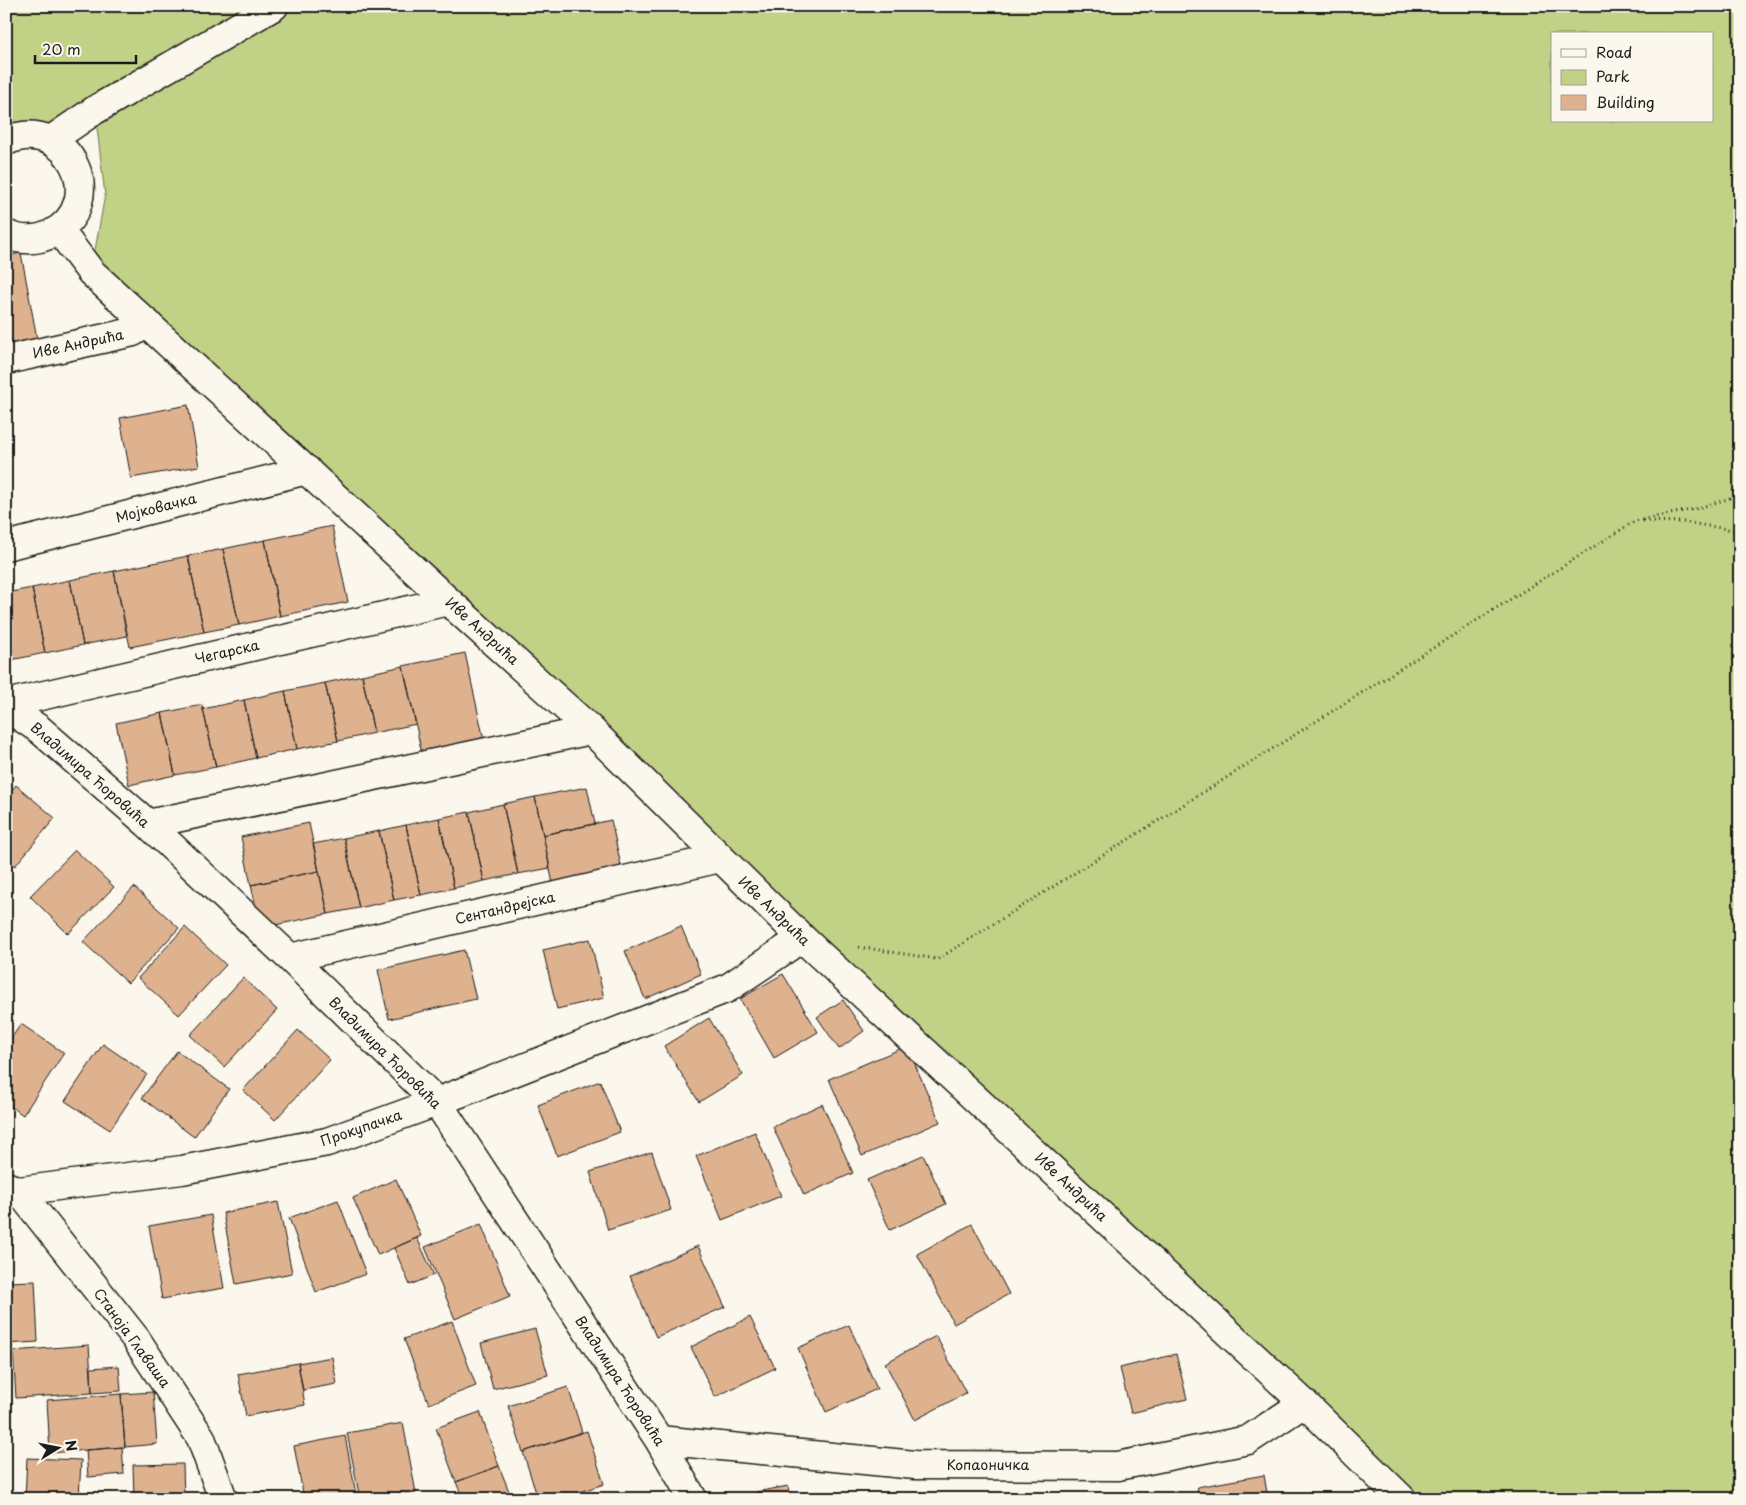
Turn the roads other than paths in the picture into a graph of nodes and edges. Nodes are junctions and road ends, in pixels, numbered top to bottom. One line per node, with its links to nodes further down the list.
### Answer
1 (274, 6): 2 (street)
2 (51, 140): 3 (street); 4 (street)
3 (6, 141)
4 (59, 230): 5 (street); 6 (street, Иве Андрића)
5 (6, 234)
6 (147, 323): 7 (street, Иве Андрића); 8 (street, Иве Андрића)
7 (6, 360)
8 (307, 470): 9 (street, Мојковачка); 10 (street, Иве Андрића)
9 (6, 546)
10 (448, 601): 11 (street, Чегарска); 12 (street, Иве Андрића)
11 (6, 705): 13 (street, Владимира Ћоровића)
12 (591, 730): 13 (street); 14 (street, Иве Андрића)
13 (148, 824): 16 (street, Владимира Ћоровића)
14 (720, 858): 15 (street, Иве Андрића); 16 (street, Сентандрејска)
15 (802, 938): 17 (street, Прокупачка); 19 (street, Иве Андрића)
16 (290, 958): 17 (street, Владимира Ћоровића)
17 (437, 1102): 18 (street, Прокупачка); 20 (street, Владимира Ћоровића)
18 (13, 1188): 21 (street, Станоја Главаша)
19 (1304, 1403): 20 (street, Копаоничка); 23 (street, Иве Андрића)
20 (659, 1440): 22 (street, Владимира Ћоровића)
21 (223, 1499)
22 (693, 1499)
23 (1402, 1499)

